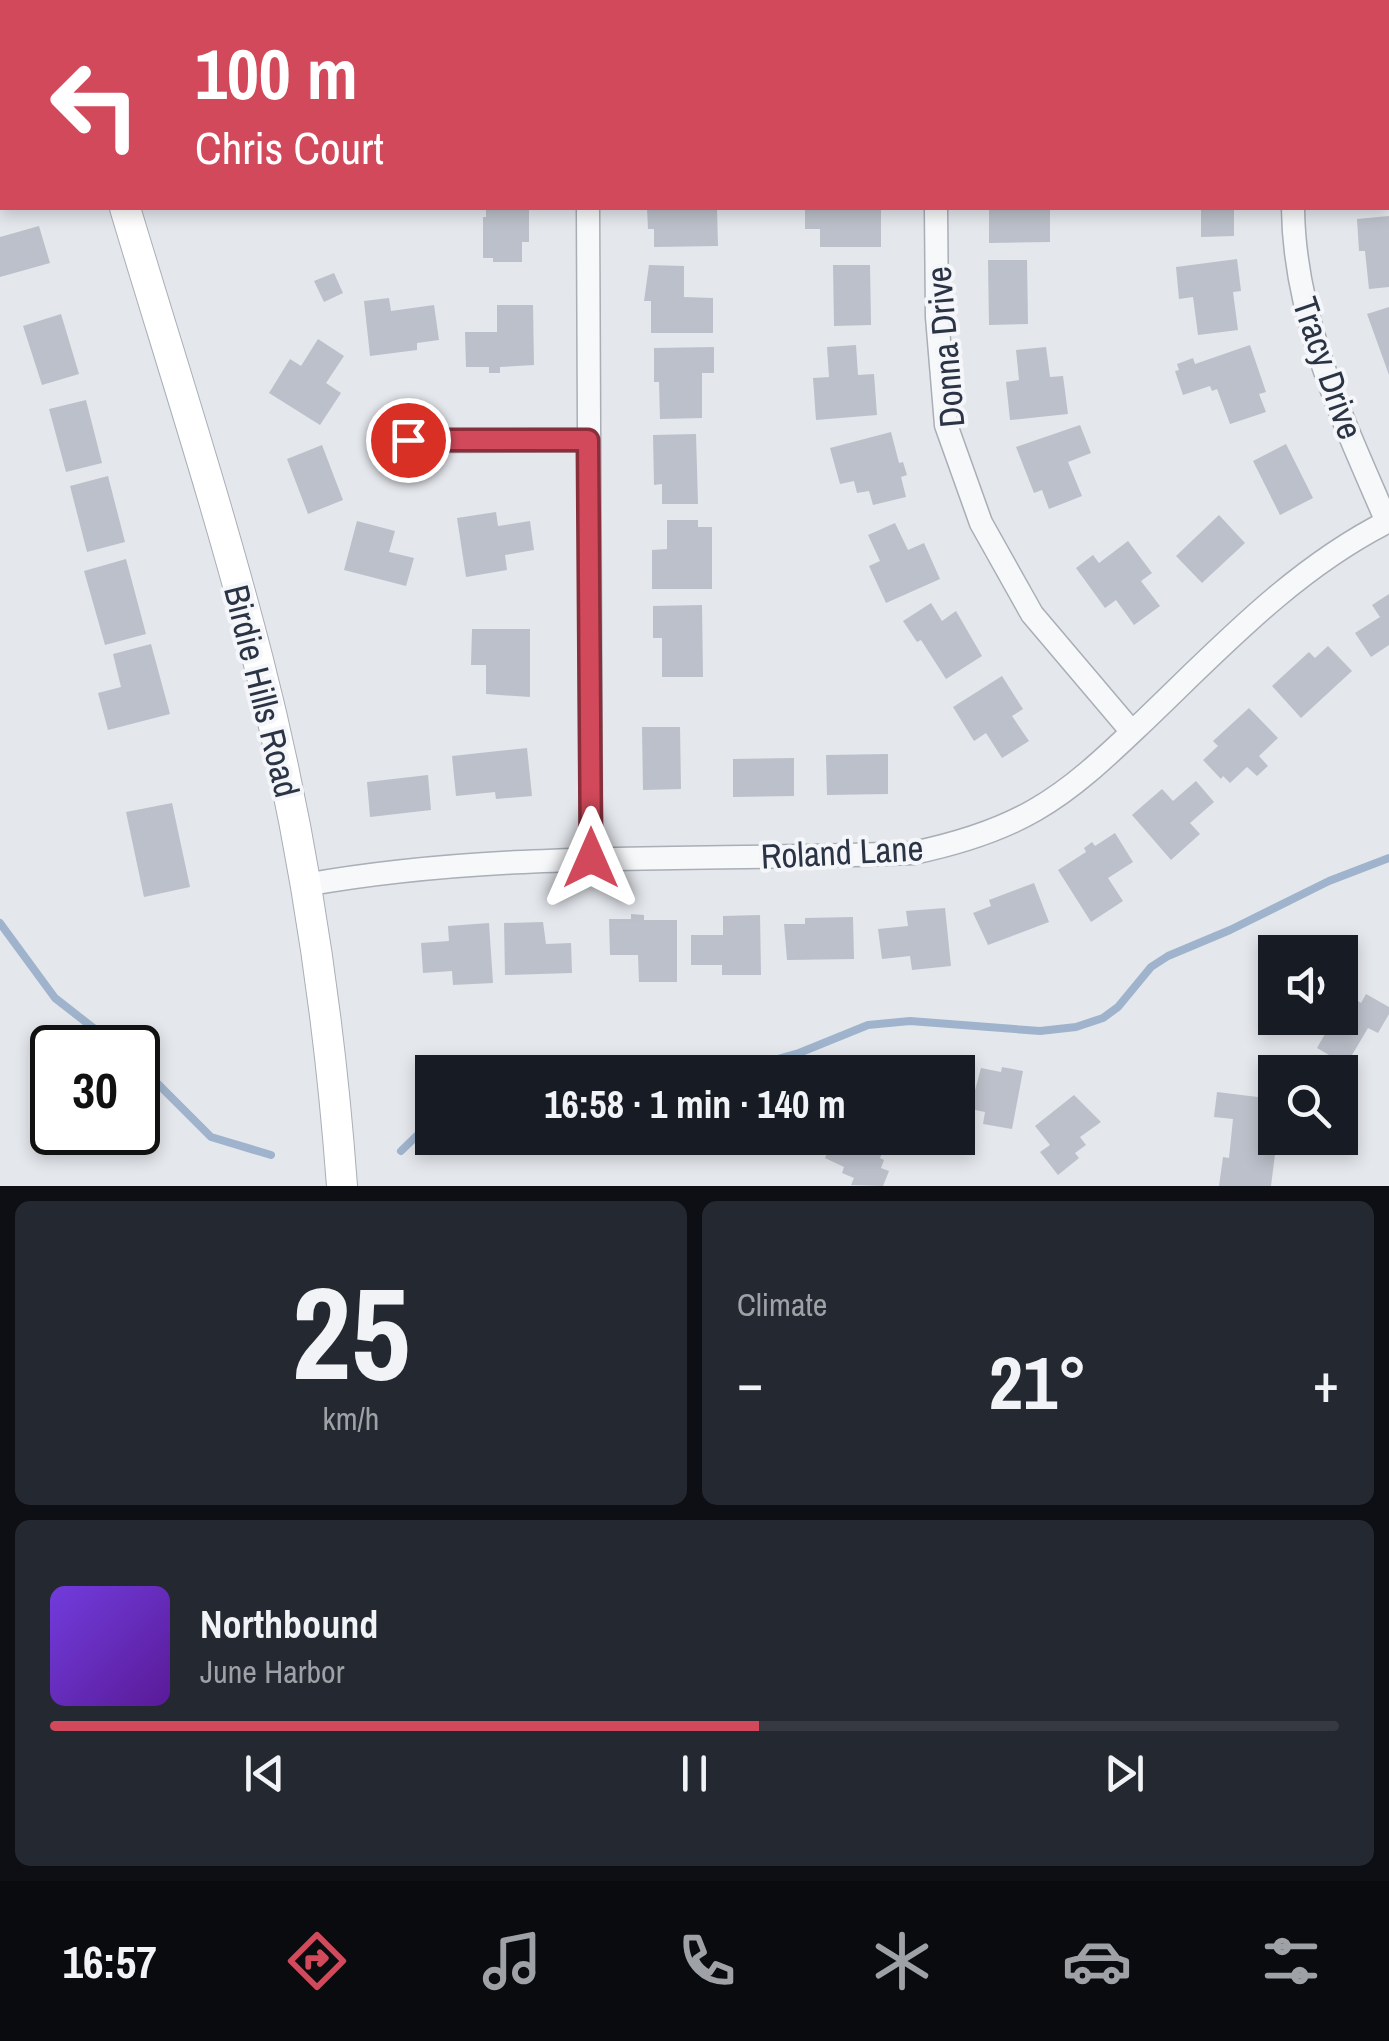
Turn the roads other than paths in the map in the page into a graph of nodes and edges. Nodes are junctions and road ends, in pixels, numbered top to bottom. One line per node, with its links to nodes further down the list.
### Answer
1 (126, 210): 10 (main road, Birdie Hills Road)
2 (588, 210): 6 (street)
3 (936, 210): 8 (street, Donna Drive)
4 (1293, 210): 7 (street, Tracy Drive)
5 (408, 440): 6 (street)
6 (588, 440): 9 (street)
7 (1388, 522): 8 (street, Roland Lane)
8 (1132, 732): 9 (street, Roland Lane)
9 (591, 858): 10 (street, Roland Lane)
10 (305, 885): 11 (main road, Birdie Hills Road)
11 (342, 1186)

